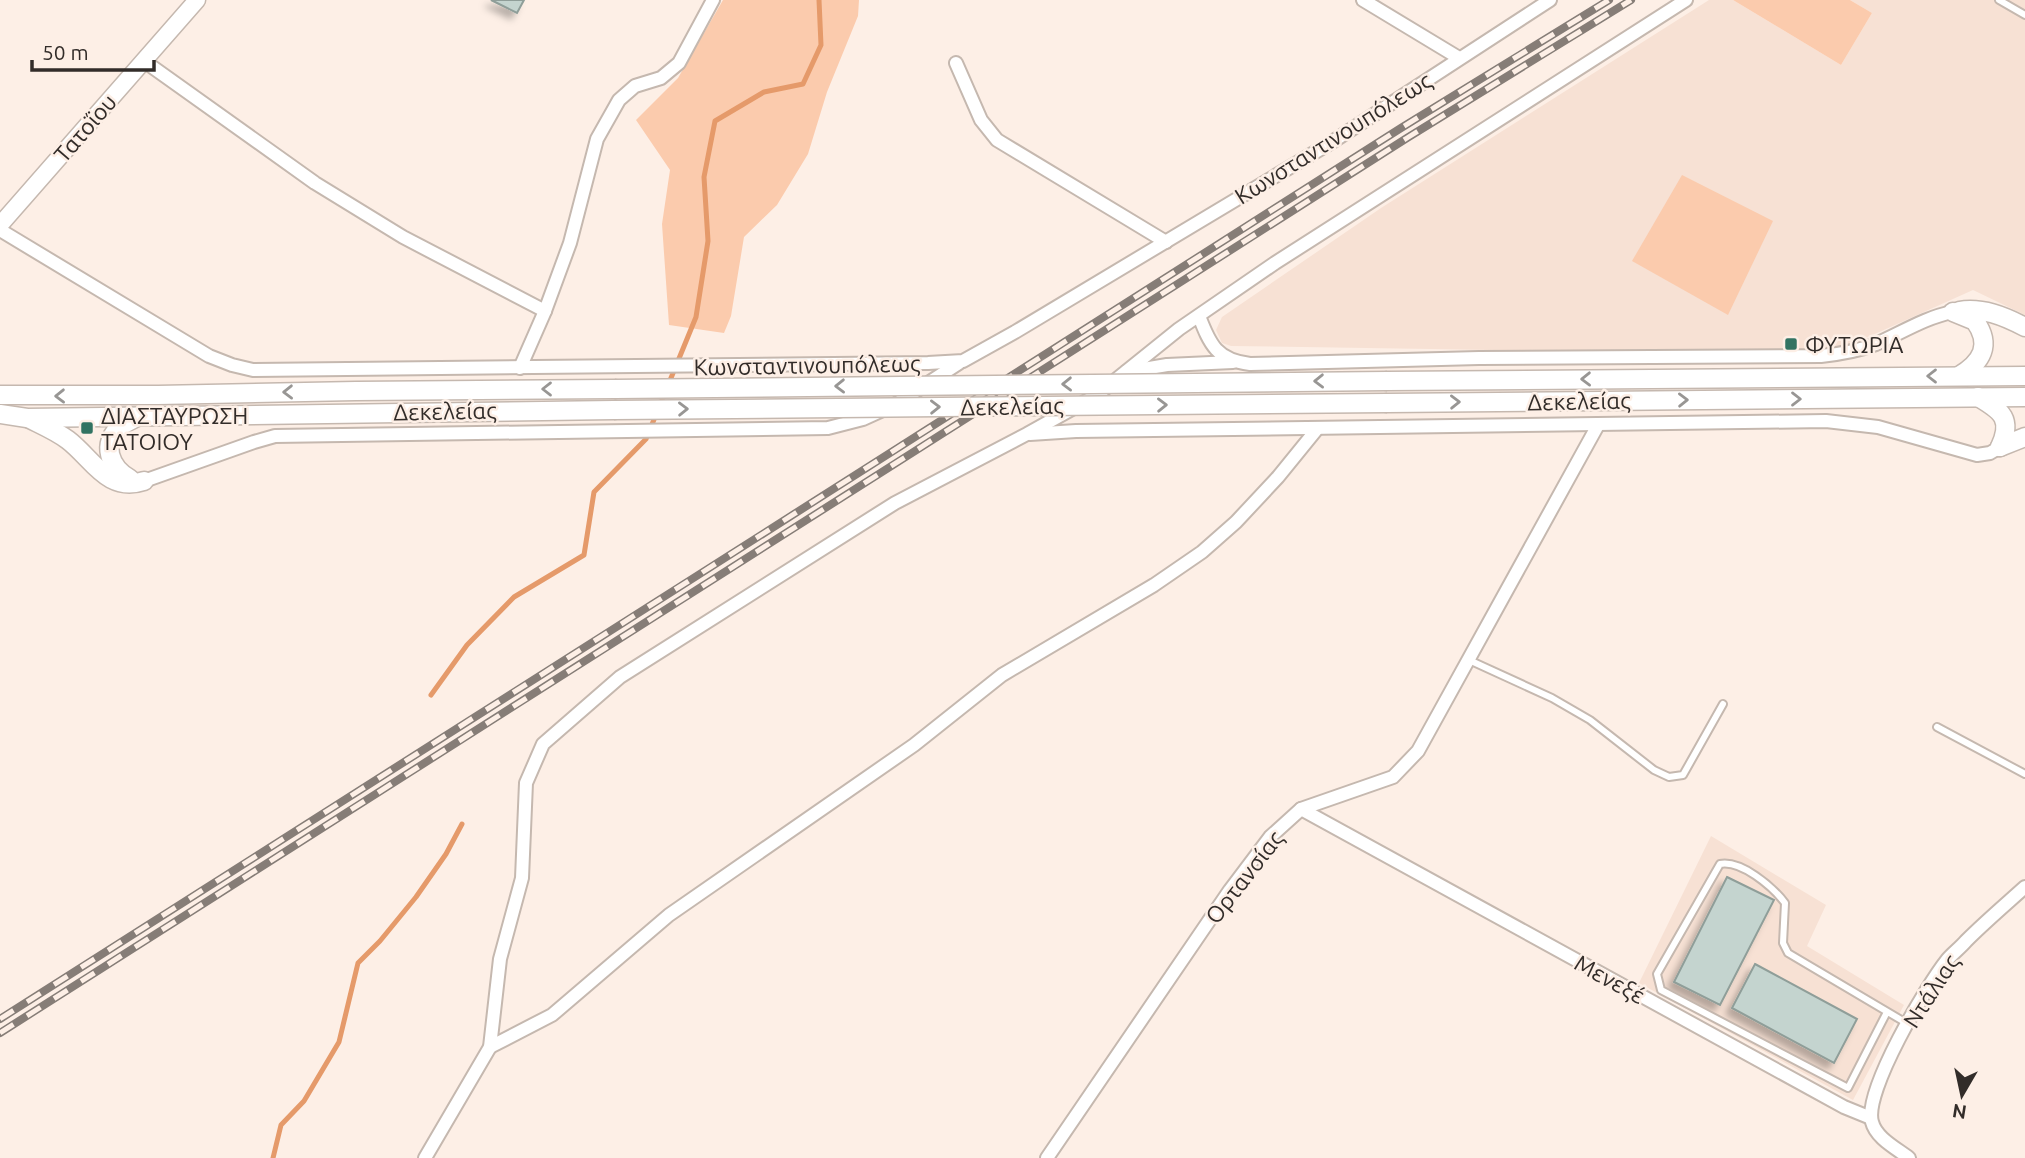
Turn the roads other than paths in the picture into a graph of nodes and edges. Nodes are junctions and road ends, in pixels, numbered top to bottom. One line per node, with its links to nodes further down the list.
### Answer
1 (197, 0): 9 (street, Τατοΐου)
2 (713, 0): 13 (street)
3 (1363, 0): 8 (street)
4 (1550, 0): 8 (street, Κωνσταντινουπόλεως)
5 (1686, 0): 15 (street)
6 (1999, 0): 7 (lane)
7 (2025, 15)
8 (1459, 58): 12 (street, Κωνσταντινουπόλεως)
9 (144, 61): 11 (street, Τατοΐου); 13 (street)
10 (956, 63): 12 (street)
11 (0, 227): 20 (street, Κωνσταντινουπόλεως)
12 (1166, 242): 17 (street, Κωνσταντινουπόλεως)
13 (545, 311): 20 (street)
14 (1953, 312): 16 (main road); 18 (street); 22 (main road)
15 (1199, 316): 18 (street); 21 (street)
16 (2025, 327)
17 (963, 361): 19 (street, Κωνσταντινουπόλεως); 27 (street)
18 (1234, 362): 21 (street)
19 (872, 364): 20 (street, Κωνσταντινουπόλεως); 27 (street)
20 (520, 368)
21 (1124, 373): 33 (street)
22 (1959, 376): 23 (main road, Δεκελείας); 24 (main road, Δεκελείας, one-way to 24, bridge)
23 (2025, 376)
24 (0, 395)
25 (1978, 397): 26 (main road, Δεκελείας); 28 (main road, Δεκελείας, one-way to 25, bridge); 35 (main road)
26 (2025, 397)
27 (895, 404): 36 (street)
28 (140, 415): 29 (main road, Δεκελείας); 36 (main road)
29 (27, 418): 30 (main road, Δεκελείας); 36 (main road)
30 (3, 419)
31 (1598, 425): 32 (street); 35 (street); 37 (street, Ορτανσίας)
32 (1317, 429): 33 (street); 45 (street)
33 (1027, 434): 45 (street)
34 (2025, 437): 35 (main road)
35 (2000, 447)
36 (144, 481)
37 (1467, 659): 38 (lane); 41 (street, Ορτανσίας)
38 (1723, 704)
39 (1937, 727): 40 (lane)
40 (2025, 774)
41 (1301, 809): 46 (street, Μενεξέ); 48 (street, Ορτανσίας)
42 (2025, 887): 44 (street, Ντάλιας)
43 (1887, 1012): 43 (lane); 44 (lane)
44 (1908, 1024): 46 (street, Ντάλιας)
45 (490, 1047): 47 (street)
46 (1871, 1118): 49 (street, Μενεξέ)
47 (425, 1158)
48 (1047, 1158)
49 (1909, 1158)

